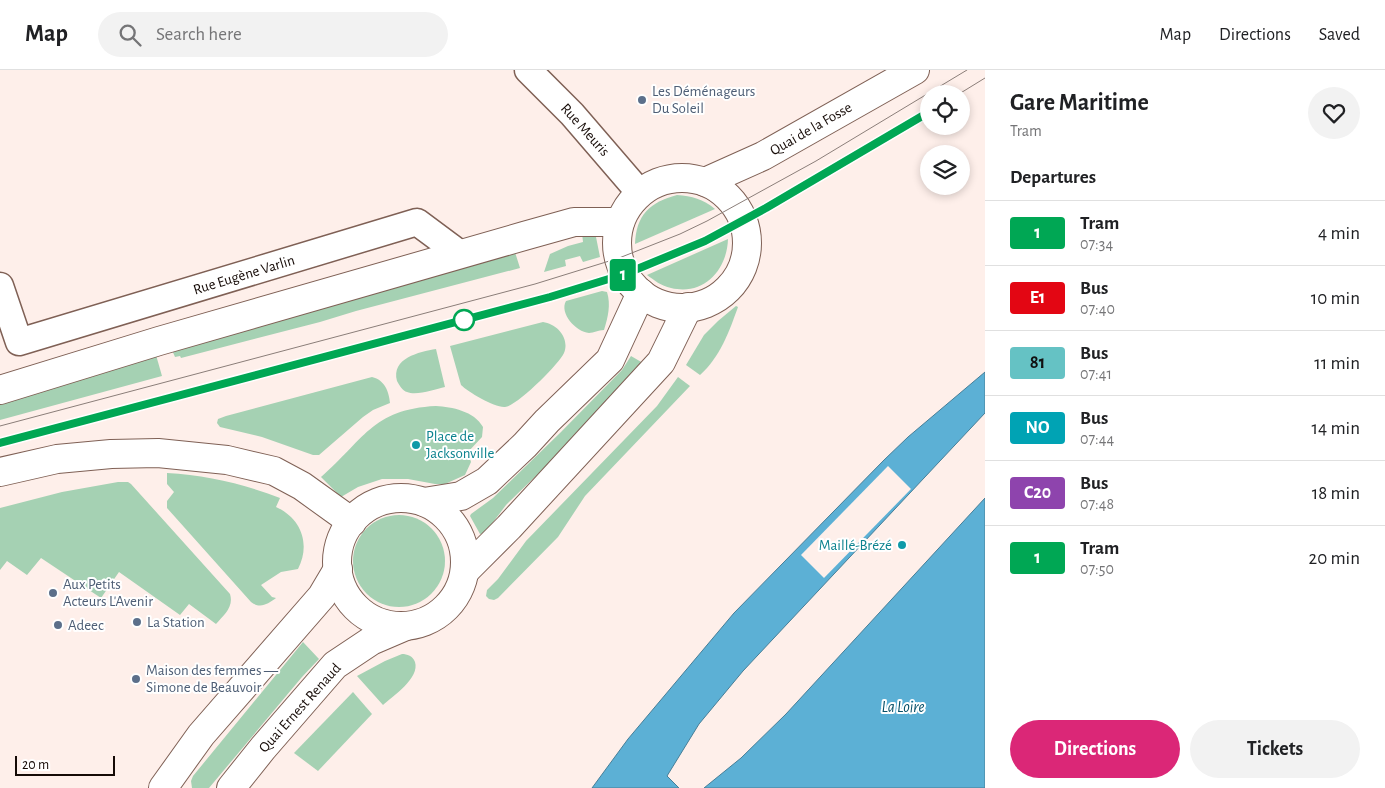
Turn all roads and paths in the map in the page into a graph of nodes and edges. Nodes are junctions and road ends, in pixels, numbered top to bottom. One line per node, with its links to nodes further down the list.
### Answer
1 (528, 70): 4 (street, Rue Meuris)
2 (915, 70): 3 (main road, Quai de la Fosse)
3 (706, 182): 4 (main road); 9 (main road)
4 (640, 193): 5 (main road)
5 (620, 222): 6 (main road); 8 (main road)
6 (460, 254): 7 (street, Rue Eugène Varlin); 10 (main road)
7 (0, 286)
8 (641, 293): 9 (main road); 12 (main road)
9 (688, 307): 15 (main road)
10 (0, 390)
11 (0, 472): 13 (main road)
12 (424, 502): 13 (main road); 15 (main road)
13 (352, 522): 14 (main road)
14 (338, 569): 16 (main road); 17 (main road)
15 (465, 571): 16 (main road)
16 (406, 626): 18 (main road, Quai Ernest Renaud)
17 (163, 788)
18 (231, 788)

